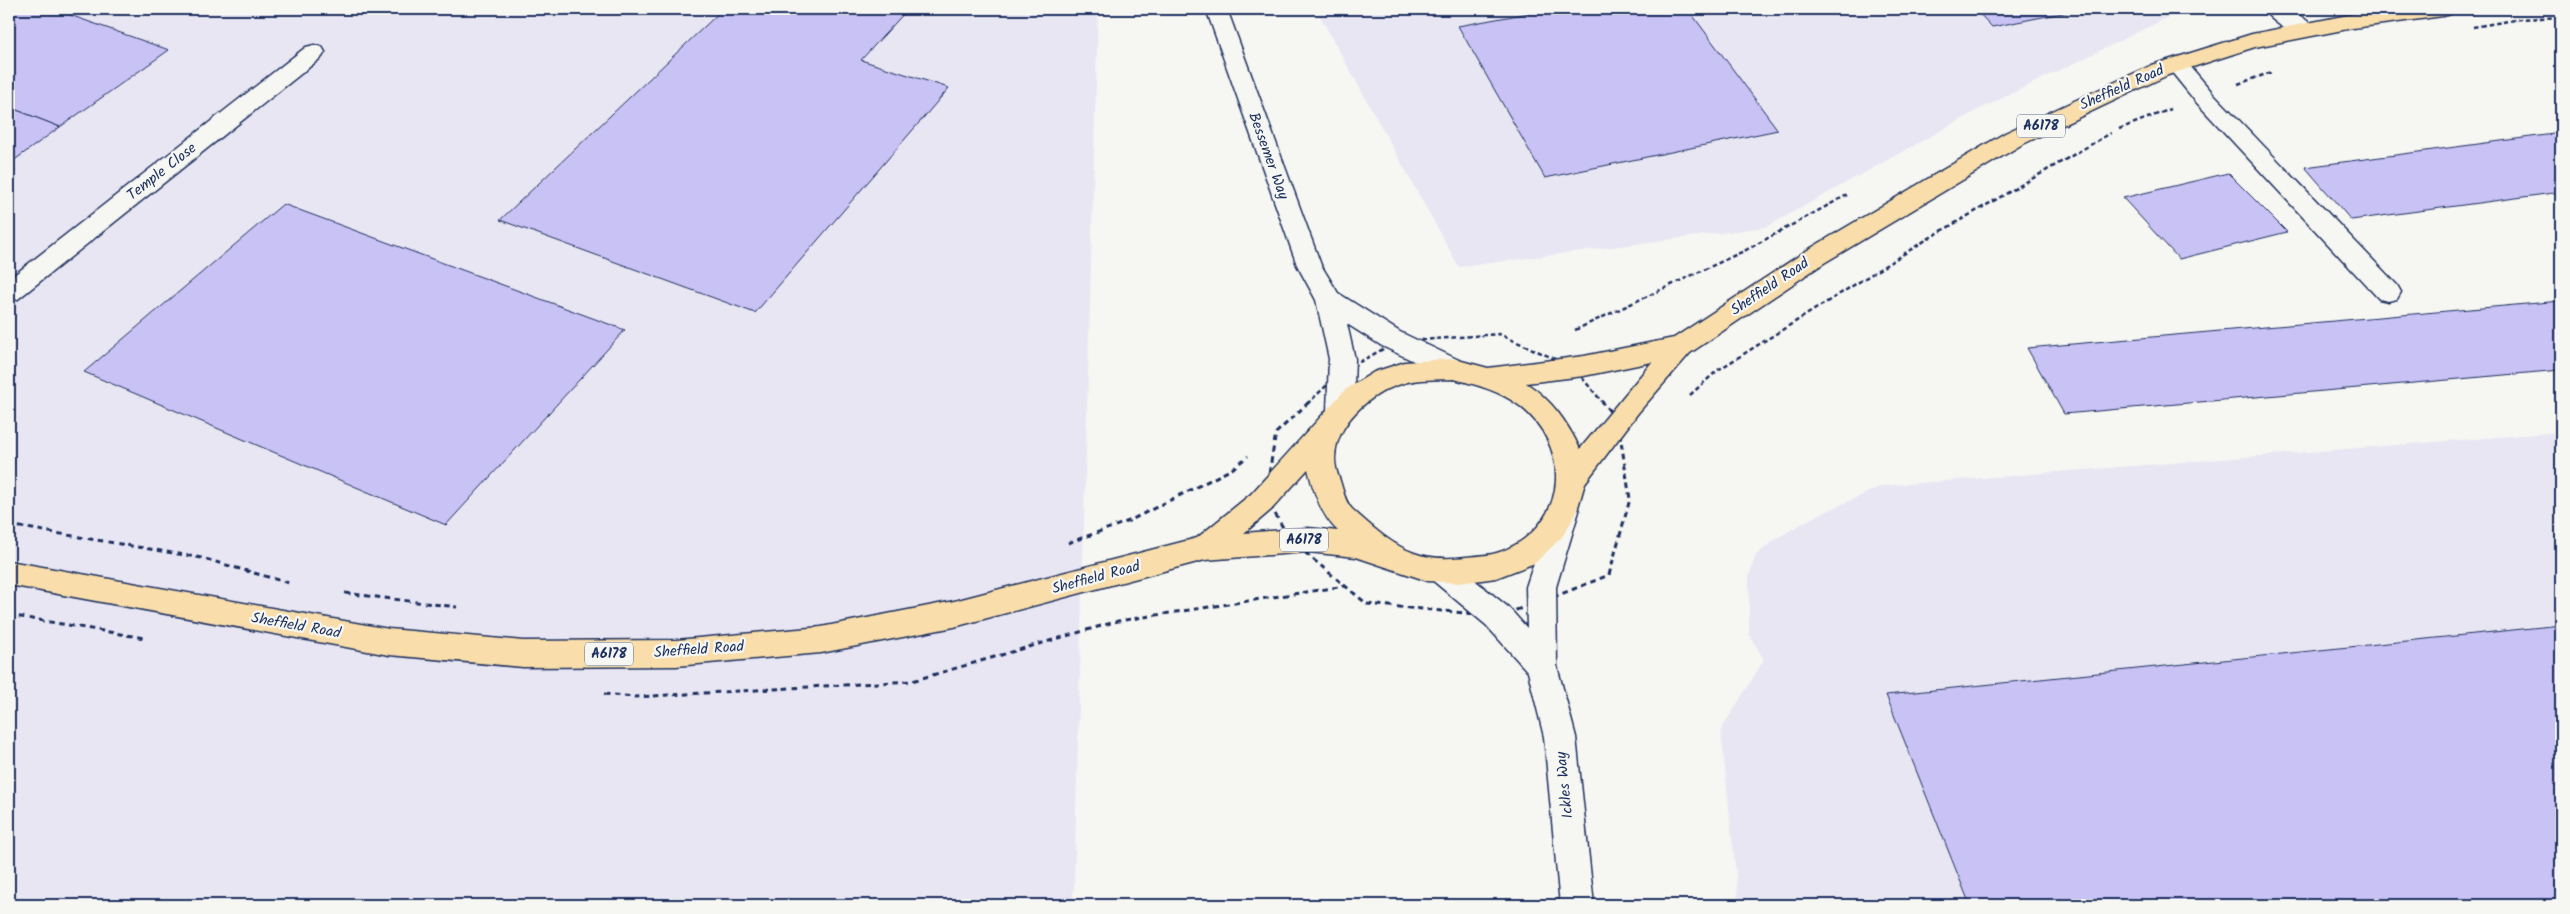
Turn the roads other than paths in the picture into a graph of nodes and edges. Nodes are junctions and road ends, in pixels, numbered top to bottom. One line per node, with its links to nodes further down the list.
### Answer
1 (1216, 9): 9 (street, Bessemer Way)
2 (2274, 9): 4 (street)
3 (2443, 9): 4 (main road, Sheffield Road / A6178)
4 (2304, 30): 6 (main road, Sheffield Road / A6178)
5 (314, 52): 7 (street, Temple Close)
6 (2177, 65): 8 (street); 10 (main road, Sheffield Road / A6178)
7 (9, 292)
8 (2388, 292)
9 (1329, 300): 11 (street, Bessemer Way); 13 (street, Bessemer Way)
10 (1681, 346): 12 (main road, Sheffield Road / A6178); 14 (main road, Sheffield Road / A6178)
11 (1454, 369): 12 (main road, Sheffield Road); 13 (main road, Sheffield Road)
12 (1490, 377): 14 (main road)
13 (1336, 418): 16 (main road, Sheffield Road / A6178); 17 (main road)
14 (1572, 479): 15 (main road)
15 (1565, 511): 18 (main road); 20 (street, Ickles Way)
16 (1204, 548): 17 (main road, Sheffield Road / A6178); 19 (main road, Sheffield Road / A6178)
17 (1401, 561): 18 (main road)
18 (1441, 570): 20 (street, Ickles Way)
19 (9, 573)
20 (1542, 666): 21 (street, Ickles Way)
21 (1577, 905)

